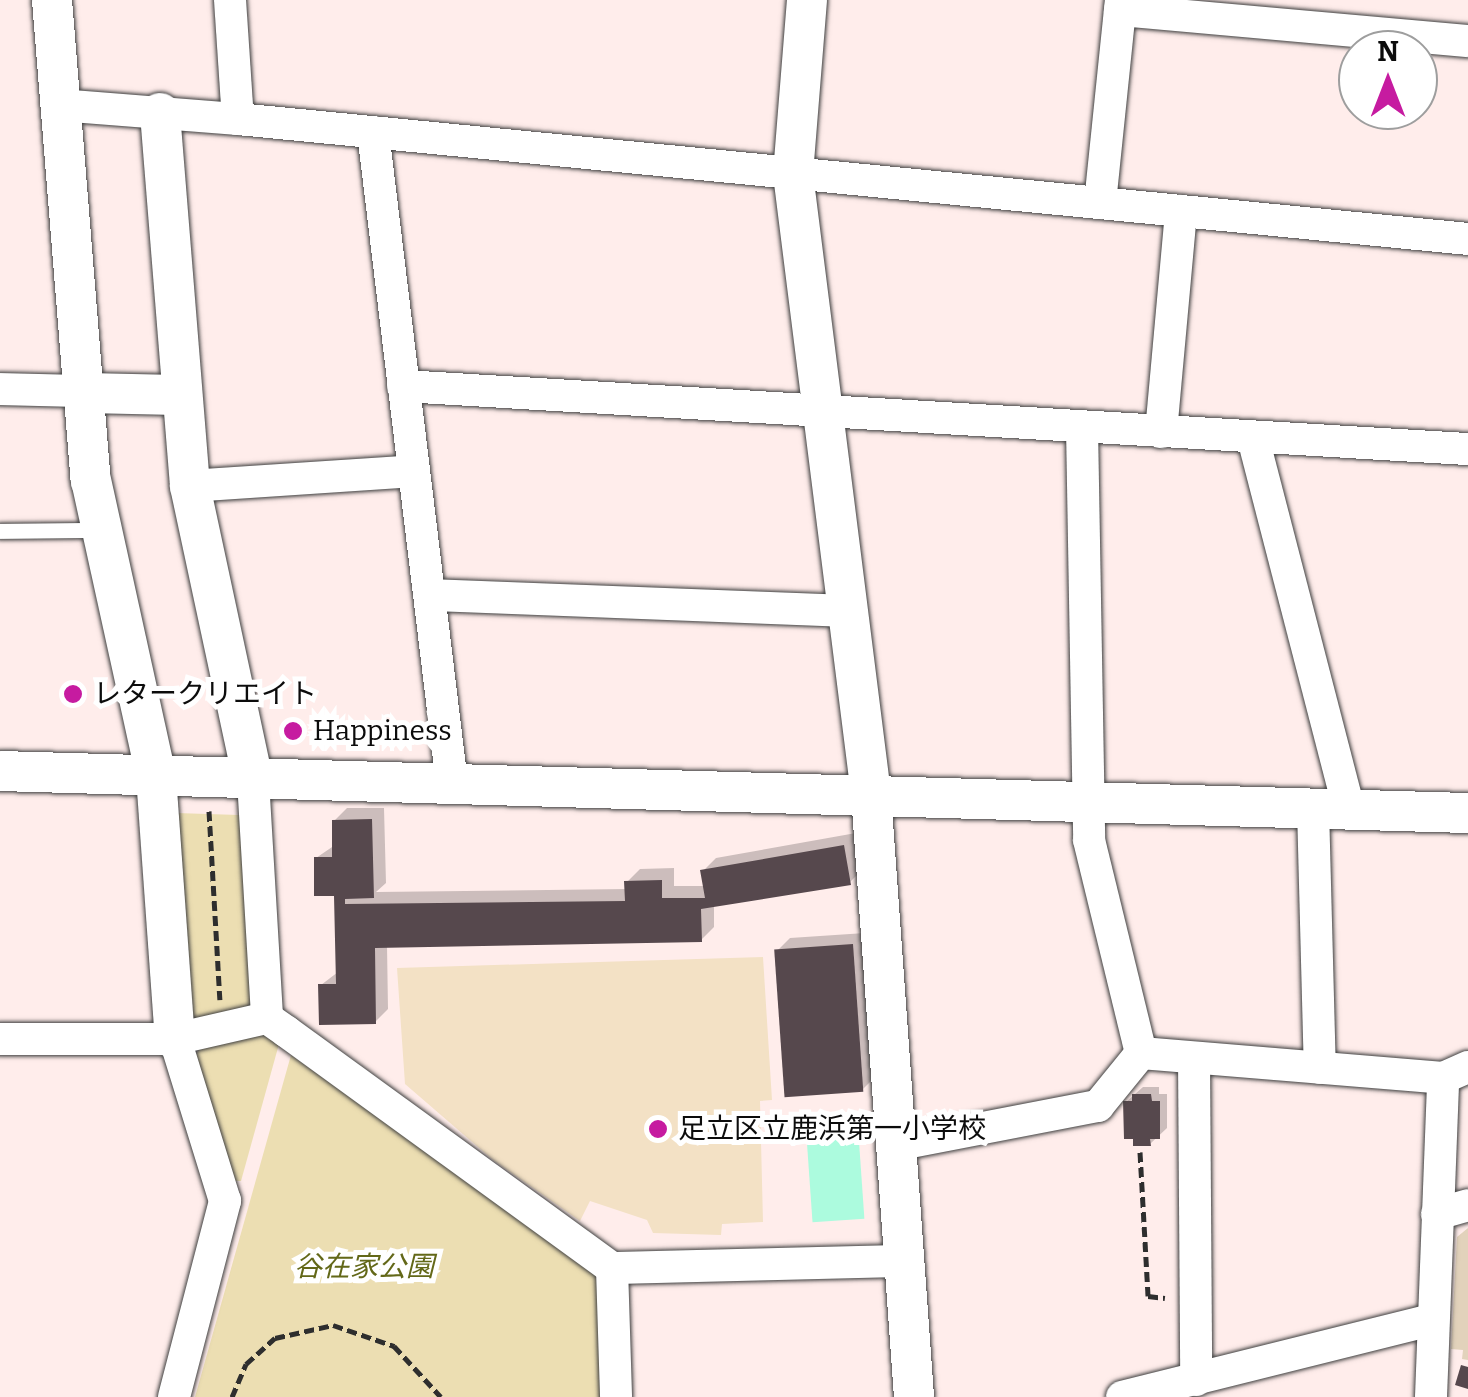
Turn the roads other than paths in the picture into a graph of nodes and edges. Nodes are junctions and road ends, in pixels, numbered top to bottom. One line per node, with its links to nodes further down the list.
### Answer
1 (52, 0): 6 (street)
2 (230, 0): 8 (street)
3 (807, 0): 10 (street)
4 (1120, 5): 5 (street); 11 (street)
5 (1468, 41)
6 (58, 106): 7 (street); 16 (street)
7 (160, 113): 8 (street); 17 (street)
8 (238, 118): 9 (street)
9 (373, 132): 10 (street); 14 (street)
10 (793, 174): 11 (street); 18 (street)
11 (1100, 203): 12 (street)
12 (1181, 211): 13 (street); 20 (street)
13 (1468, 239)
14 (403, 386): 18 (street); 23 (street)
15 (0, 390): 16 (street)
16 (84, 392): 17 (street); 25 (street)
17 (180, 395): 24 (street)
18 (820, 410): 19 (street); 28 (street)
19 (1082, 427): 20 (street); 34 (street)
20 (1161, 432): 21 (street)
21 (1253, 438): 22 (street); 35 (street)
22 (1468, 449)
23 (414, 471): 24 (street); 27 (street)
24 (190, 486): 31 (street)
25 (102, 530): 26 (lane); 30 (street)
26 (0, 531)
27 (431, 596): 28 (street); 32 (street)
28 (846, 611): 33 (street)
29 (0, 771): 30 (street)
30 (156, 776): 31 (street); 39 (street)
31 (253, 780): 32 (street); 37 (street)
32 (452, 784): 33 (street)
33 (871, 794): 34 (street); 44 (street)
34 (1088, 802): 35 (street); 40 (street)
35 (1331, 808): 36 (street); 42 (street)
36 (1468, 814)
37 (267, 1018): 39 (street); 47 (street)
38 (0, 1039): 39 (street)
39 (176, 1039): 50 (street)
40 (1141, 1053): 41 (street); 44 (street)
41 (1194, 1058): 42 (street); 49 (street)
42 (1320, 1068): 43 (street)
43 (1455, 1072): 45 (street)
44 (895, 1144): 46 (street)
45 (1452, 1210): 48 (street)
46 (902, 1260): 47 (street); 52 (street)
47 (612, 1268): 51 (street)
48 (1430, 1320): 49 (street); 54 (street)
49 (1196, 1380): 53 (street)
50 (174, 1397)
51 (616, 1397)
52 (914, 1397)
53 (1122, 1397)
54 (1431, 1397)

